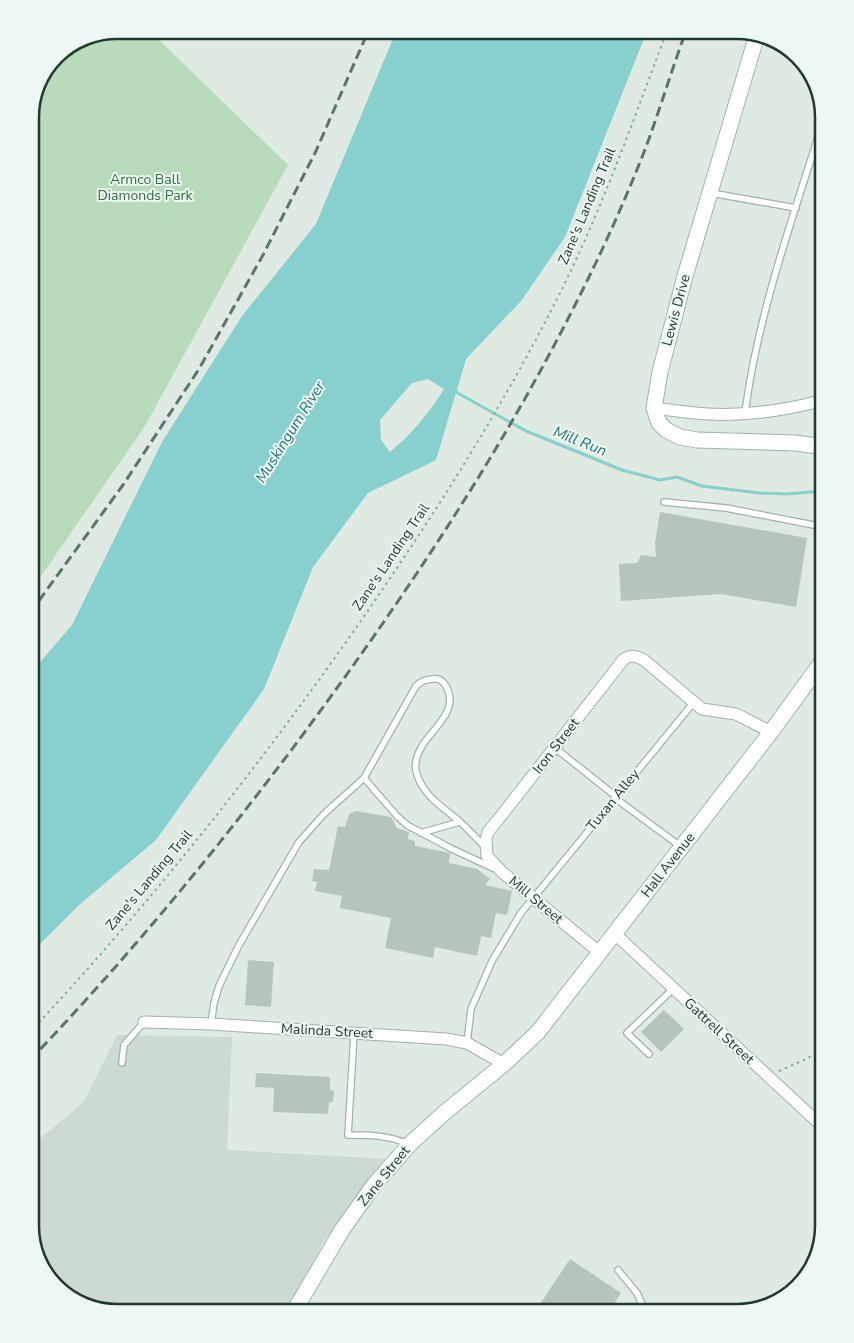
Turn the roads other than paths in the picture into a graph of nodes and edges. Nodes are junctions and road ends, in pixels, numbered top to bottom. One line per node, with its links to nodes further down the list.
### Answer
1 (756, 41): 3 (main road, Lewis Drive)
2 (815, 147): 4 (lane)
3 (709, 192): 4 (lane); 6 (main road, Lewis Drive)
4 (796, 208): 7 (lane)
5 (815, 402): 7 (street)
6 (654, 408): 7 (street); 8 (main road)
7 (745, 413)
8 (815, 446)
9 (664, 502): 10 (lane)
10 (815, 525)
11 (815, 671): 13 (main road, Hall Avenue)
12 (694, 702): 13 (street); 14 (street, Iron Street); 16 (lane, Tuxan Alley)
13 (771, 732): 20 (main road, Hall Avenue)
14 (555, 748): 16 (lane); 19 (street, Iron Street)
15 (364, 778): 17 (lane); 18 (lane); 27 (lane)
16 (615, 796): 20 (lane); 22 (lane, Tuxan Alley)
17 (460, 822): 18 (lane); 19 (lane)
18 (422, 833): 21 (lane)
19 (485, 844): 21 (street, Mill Street)
20 (682, 848): 23 (main road, Hall Avenue)
21 (502, 872): 22 (street, Mill Street)
22 (534, 898): 24 (street, Mill Street); 29 (lane, Tuxan Alley)
23 (615, 934): 24 (main road, Hall Avenue); 25 (street, Gattrell Street)
24 (600, 952): 32 (main road, Hall Avenue)
25 (673, 989): 30 (lane); 33 (street, Gattrell Street)
26 (144, 1022): 27 (street, Malinda Street); 31 (lane)
27 (211, 1024): 28 (street, Malinda Street)
28 (354, 1033): 29 (street, Malinda Street); 34 (lane)
29 (467, 1043): 32 (street, Malinda Street)
30 (649, 1054)
31 (122, 1063)
32 (504, 1064): 34 (main road, Zane Street)
33 (815, 1120)
34 (410, 1144): 36 (main road, Zane Street)
35 (618, 1270): 37 (lane)
36 (298, 1304)
37 (642, 1304)

